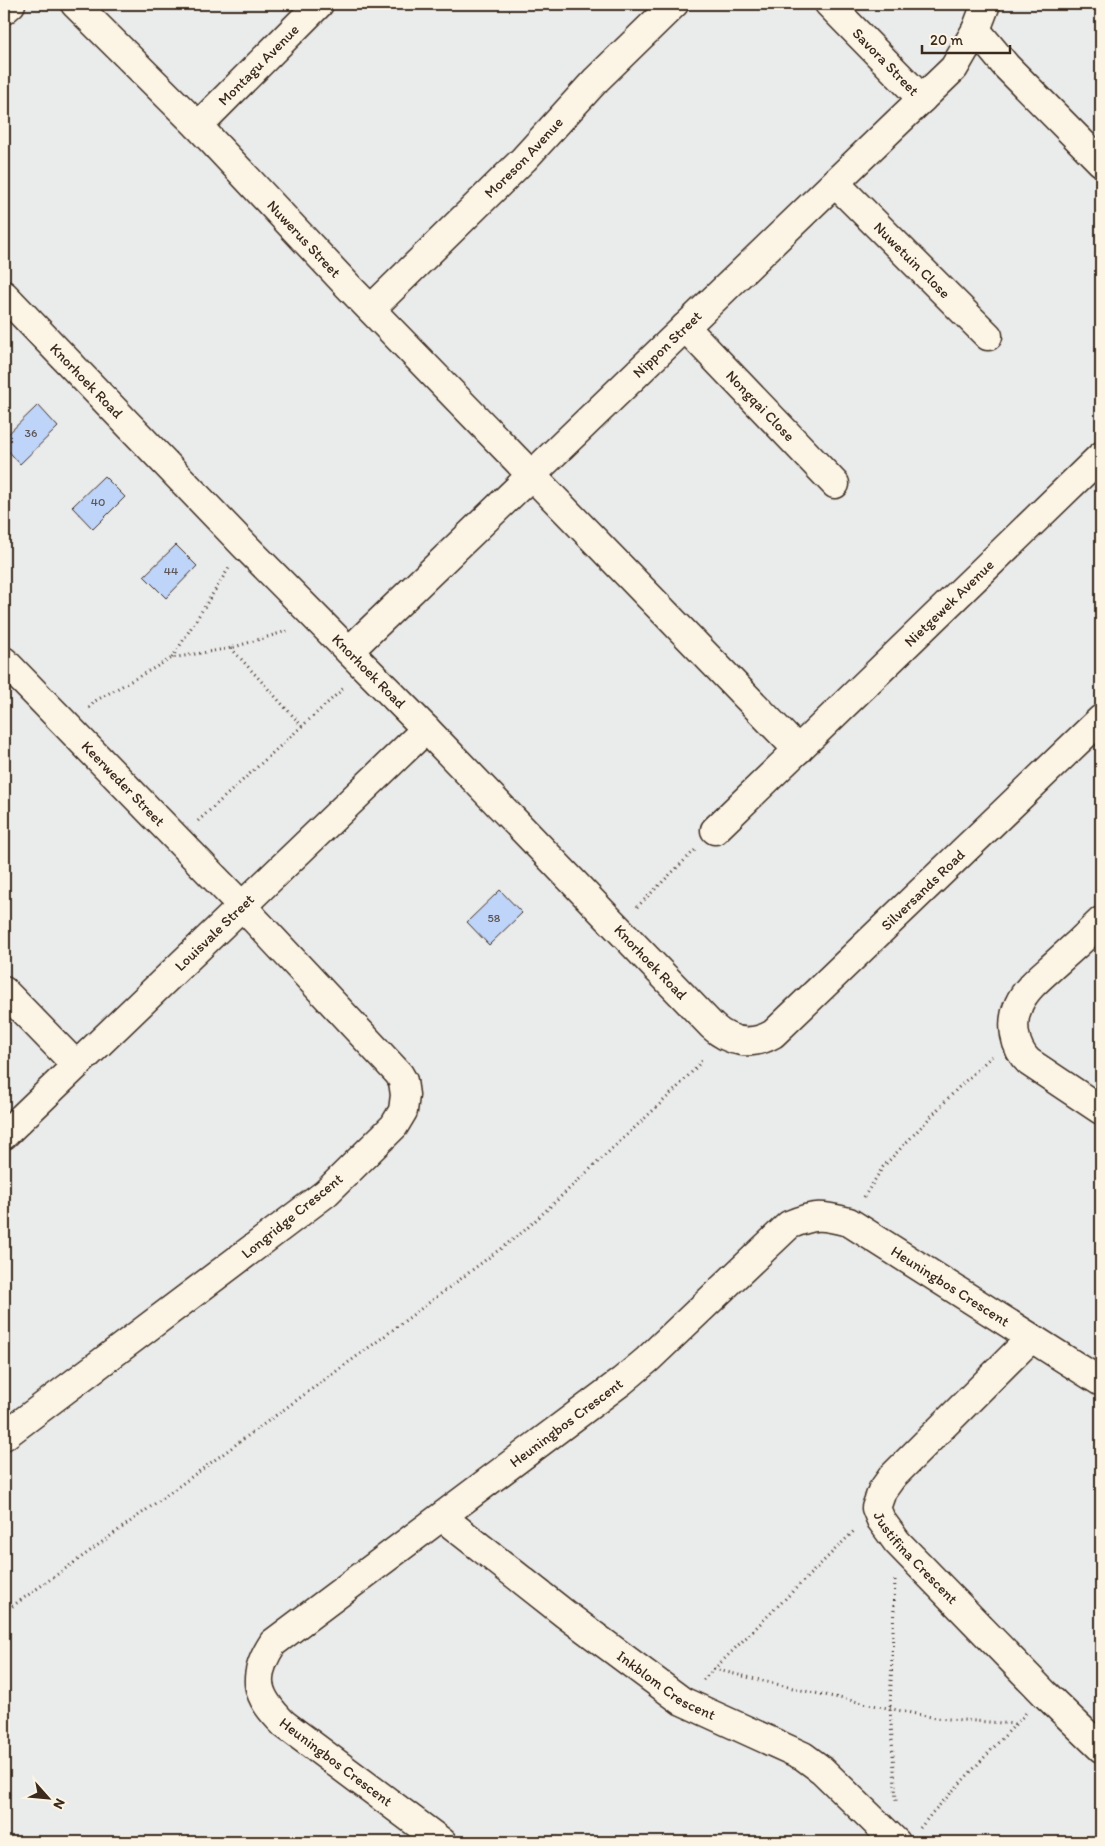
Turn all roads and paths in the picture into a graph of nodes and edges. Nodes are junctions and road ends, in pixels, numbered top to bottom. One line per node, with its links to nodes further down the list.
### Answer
1 (11, 4): 7 (street)
2 (75, 4): 10 (street, Nuwerus Street)
3 (319, 4): 10 (street, Montagu Avenue)
4 (674, 4): 14 (street, Moreson Avenue)
5 (828, 4): 9 (street, Savora Street)
6 (986, 4): 8 (street, Nippon Street)
7 (4, 10)
8 (976, 30): 9 (street, Nippon Street); 11 (street)
9 (922, 99): 12 (street, Nippon Street)
10 (198, 126): 14 (street, Nuwerus Street)
11 (1101, 162)
12 (835, 183): 15 (street, Nippon Street); 16 (street, Nuwetuin Close)
13 (4, 295): 20 (street, Knorhoek Road)
14 (370, 308): 18 (street, Nuwerus Street)
15 (684, 327): 18 (street, Nippon Street); 19 (street, Nongqai Close)
16 (988, 336)
17 (1101, 456): 30 (street, Nietgewek Avenue)
18 (532, 475): 24 (street, Nippon Street); 30 (street)
19 (835, 484)
20 (244, 545): 21 (street, Knorhoek Road); 23 (path)
21 (313, 614): 22 (path); 24 (street, Knorhoek Road)
22 (231, 648): 23 (path); 27 (path)
23 (172, 658): 28 (path)
24 (357, 659): 27 (path); 29 (street, Knorhoek Road)
25 (4, 661): 28 (street, Keerweder Street)
26 (1101, 719): 38 (street, Silversands Road)
27 (302, 726): 32 (path)
28 (69, 728): 32 (street, Keerweder Street)
29 (426, 729): 33 (street, Louisvale Street); 35 (street, Knorhoek Road)
30 (798, 750): 31 (street, Nietgewek Avenue)
31 (715, 830): 35 (path)
32 (178, 840): 33 (street, Keerweder Street)
33 (242, 906): 40 (street, Louisvale Street); 46 (street, Longridge Crescent)
34 (1101, 921): 37 (street)
35 (616, 927): 38 (street, Knorhoek Road)
36 (4, 990): 40 (street)
37 (1015, 1035): 41 (street); 43 (path)
38 (738, 1041)
39 (703, 1060): 50 (path)
40 (76, 1065): 42 (street, Louisvale Street)
41 (1101, 1110)
42 (4, 1135)
43 (849, 1222): 44 (street, Heuningbos Crescent); 48 (street, Heuningbos Crescent)
44 (1031, 1338): 45 (street, Heuningbos Crescent); 47 (street, Justifina Crescent)
45 (1101, 1382)
46 (4, 1436)
47 (876, 1508): 49 (street, Justifina Crescent); 51 (path)
48 (442, 1518): 53 (street, Inkblom Crescent); 59 (street, Heuningbos Crescent)
49 (897, 1542): 52 (street, Justifina Crescent); 54 (path)
50 (4, 1612)
51 (714, 1669): 53 (path); 54 (path)
52 (1045, 1694): 55 (path); 56 (street, Justifina Crescent)
53 (682, 1701): 58 (street, Inkblom Crescent)
54 (890, 1708): 55 (path); 57 (path)
55 (1015, 1724): 58 (path)
56 (1101, 1748)
57 (896, 1806)
58 (905, 1838)
59 (442, 1842)

